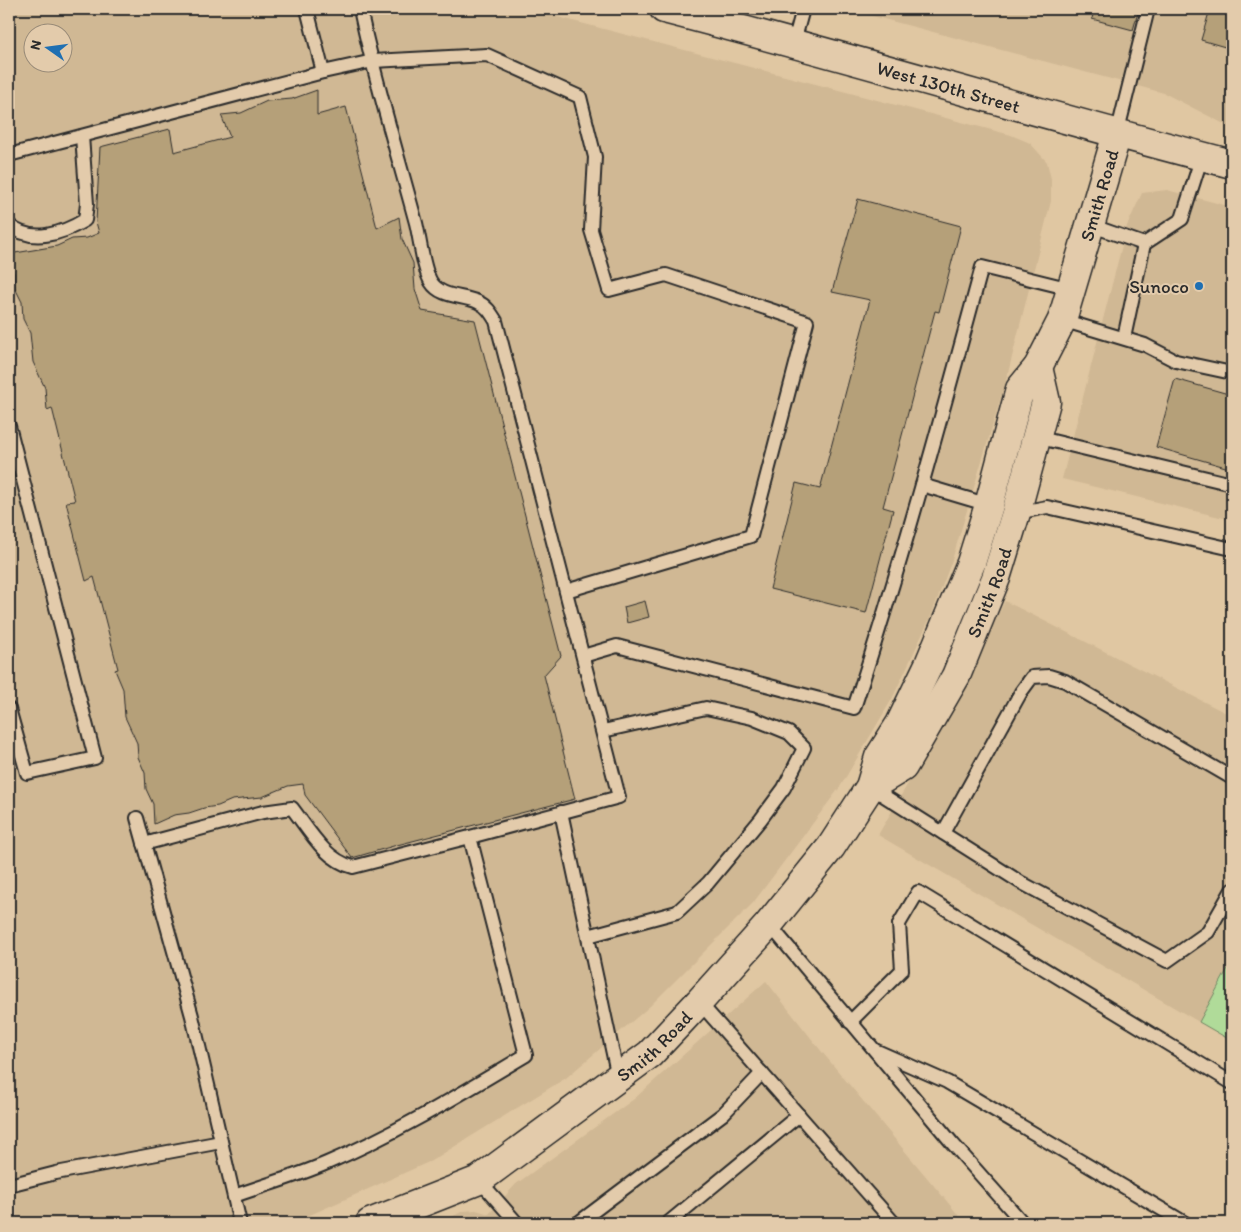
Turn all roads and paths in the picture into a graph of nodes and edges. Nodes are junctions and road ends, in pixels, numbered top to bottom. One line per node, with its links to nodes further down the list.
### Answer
1 (307, 9): 8 (lane)
2 (360, 9): 7 (lane)
3 (664, 9): 6 (main road, West 130th Street)
4 (803, 9): 6 (lane)
5 (1148, 9): 9 (lane)
6 (794, 42): 9 (main road, West 130th Street)
7 (372, 61): 8 (lane); 29 (lane); 29 (lane)
8 (324, 72): 10 (lane)
9 (1117, 134): 12 (main road, West 130th Street); 15 (main road, Smith Road)
10 (82, 136): 11 (lane); 14 (lane)
11 (9, 155)
12 (1202, 156): 13 (main road, West 130th Street); 16 (lane)
13 (1232, 164)
14 (9, 225)
15 (1090, 225): 16 (lane); 17 (main road, Smith Road)
16 (1144, 244): 19 (lane)
17 (1071, 289): 18 (main road, Smith Road); 25 (lane)
18 (1062, 320): 19 (lane); 20 (main road, Smith Road)
19 (1124, 338): 21 (lane)
20 (1038, 367): 23 (main road, Smith Road); 26 (main road, Smith Road)
21 (1232, 373)
22 (9, 426): 31 (lane)
23 (1036, 437): 24 (lane); 27 (main road, Smith Road)
24 (1232, 484)
25 (922, 485): 26 (lane); 30 (lane)
26 (989, 505): 34 (main road, Smith Road)
27 (1016, 513): 28 (lane); 34 (main road, Smith Road)
28 (1232, 549)
29 (566, 591): 30 (lane)
30 (583, 656): 32 (lane)
31 (10, 717)
32 (603, 732): 35 (lane); 42 (lane)
33 (1232, 778): 37 (lane)
34 (870, 787): 37 (lane); 41 (main road, Smith Road)
35 (562, 812): 38 (lane); 42 (lane)
36 (137, 818): 39 (lane)
37 (943, 833): 40 (lane)
38 (470, 837): 39 (lane); 53 (lane)
39 (144, 844): 50 (lane)
40 (1232, 890)
41 (768, 924): 43 (main road, Smith Road); 44 (lane)
42 (588, 936): 47 (lane)
43 (699, 1002): 46 (lane); 47 (main road, Smith Road)
44 (850, 1022): 45 (lane); 48 (lane)
45 (874, 1050): 60 (lane); 61 (lane)
46 (762, 1073): 49 (lane); 57 (lane)
47 (618, 1077): 51 (main road, Smith Road)
48 (1232, 1083)
49 (799, 1115): 58 (lane); 59 (lane)
50 (221, 1142): 52 (lane); 53 (lane)
51 (479, 1180): 55 (main road, Smith Road); 56 (lane)
52 (9, 1185)
53 (234, 1196): 54 (lane)
54 (240, 1223)
55 (370, 1223)
56 (517, 1223)
57 (578, 1223)
58 (668, 1223)
59 (894, 1223)
60 (1023, 1223)
61 (1185, 1223)

